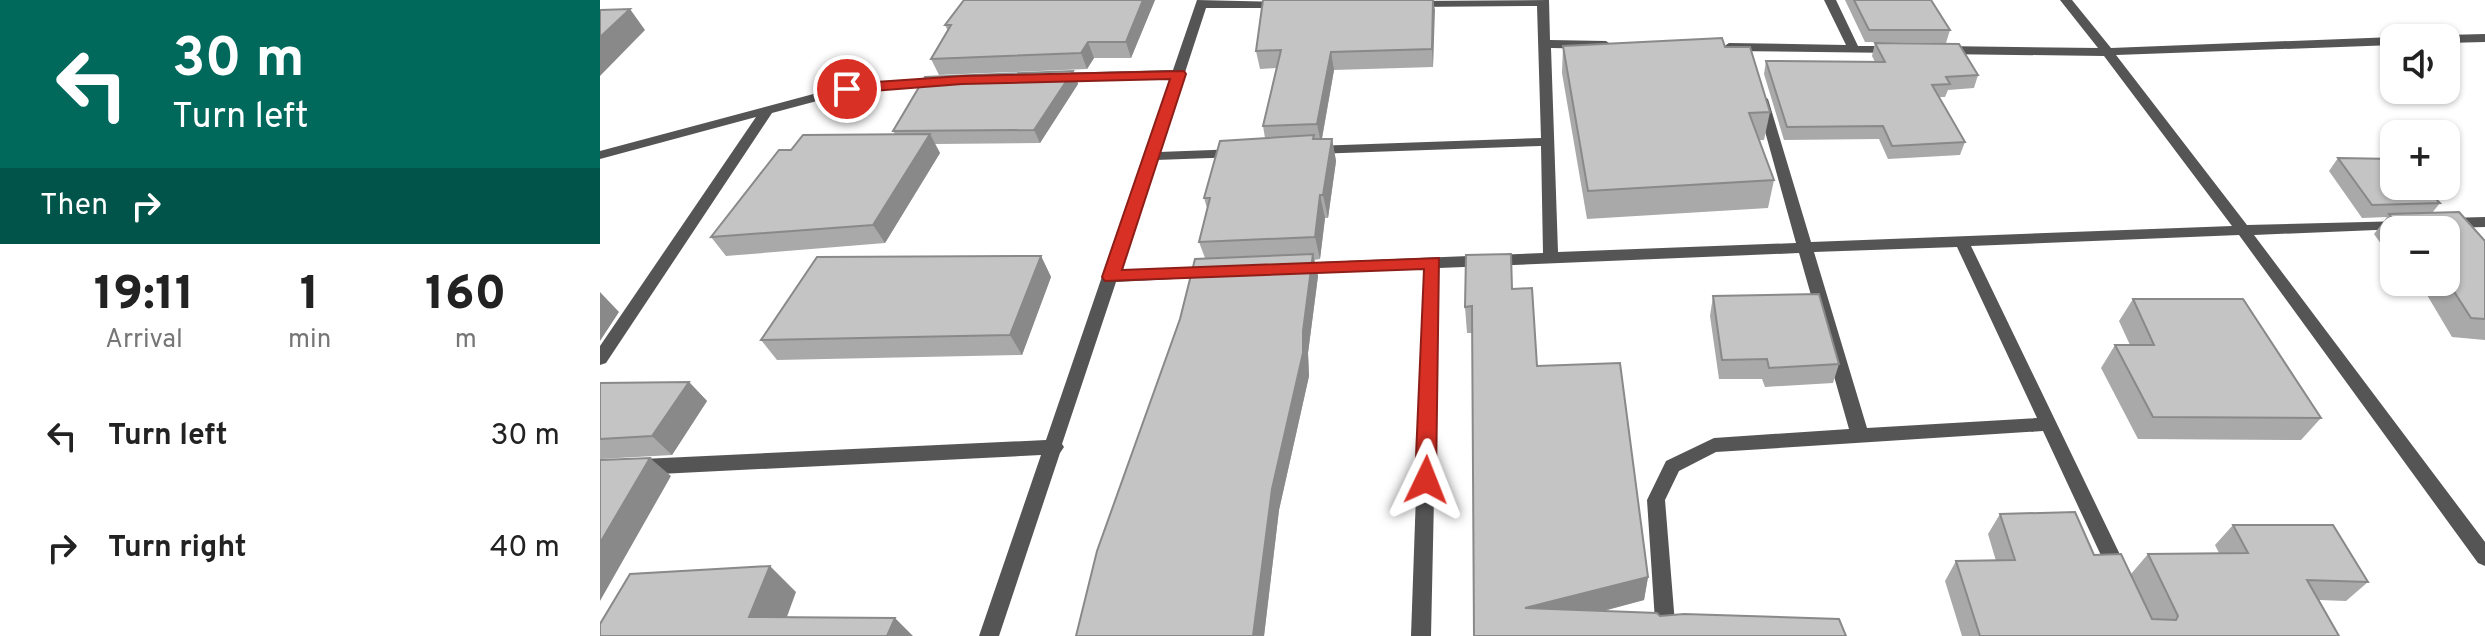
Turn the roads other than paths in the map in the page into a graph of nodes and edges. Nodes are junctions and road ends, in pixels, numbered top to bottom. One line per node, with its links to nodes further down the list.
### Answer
1 (1830, 0): 13 (street)
2 (2066, 0): 16 (street)
3 (1543, 1): 5 (street); 10 (street)
4 (1202, 3): 6 (street); 18 (street)
5 (1403, 4)
6 (1295, 5)
7 (2485, 38): 8 (street)
8 (2460, 39)
9 (2380, 42): 16 (street)
10 (1543, 44): 11 (street); 22 (street)
11 (1621, 45)
12 (1715, 47): 17 (street)
13 (1854, 49): 14 (street); 17 (street)
14 (1901, 50)
15 (1932, 50): 16 (street)
16 (2104, 52): 28 (street)
17 (1751, 63): 30 (street)
18 (1179, 74): 19 (street); 26 (street)
19 (1039, 78)
20 (962, 80): 21 (street)
21 (768, 109): 25 (street); 36 (street)
22 (1547, 142): 23 (street); 31 (street)
23 (1294, 151)
24 (1247, 152): 26 (street)
25 (600, 155)
26 (1153, 156): 35 (street)
27 (2485, 222): 28 (street)
28 (2241, 229): 29 (street); 41 (street)
29 (1961, 240): 30 (street); 37 (street)
30 (1807, 246): 31 (street); 38 (street)
31 (1551, 257): 32 (street)
32 (1432, 262): 33 (street); 44 (street)
33 (1279, 269)
34 (1233, 271): 35 (street)
35 (1111, 277): 39 (street)
36 (600, 359)
37 (2048, 424): 38 (street); 42 (street)
38 (1860, 436): 45 (street)
39 (1055, 447): 40 (street); 43 (street)
40 (600, 469)
41 (2485, 557)
42 (2125, 585)
43 (989, 636)
44 (1421, 636)
45 (1666, 636)

